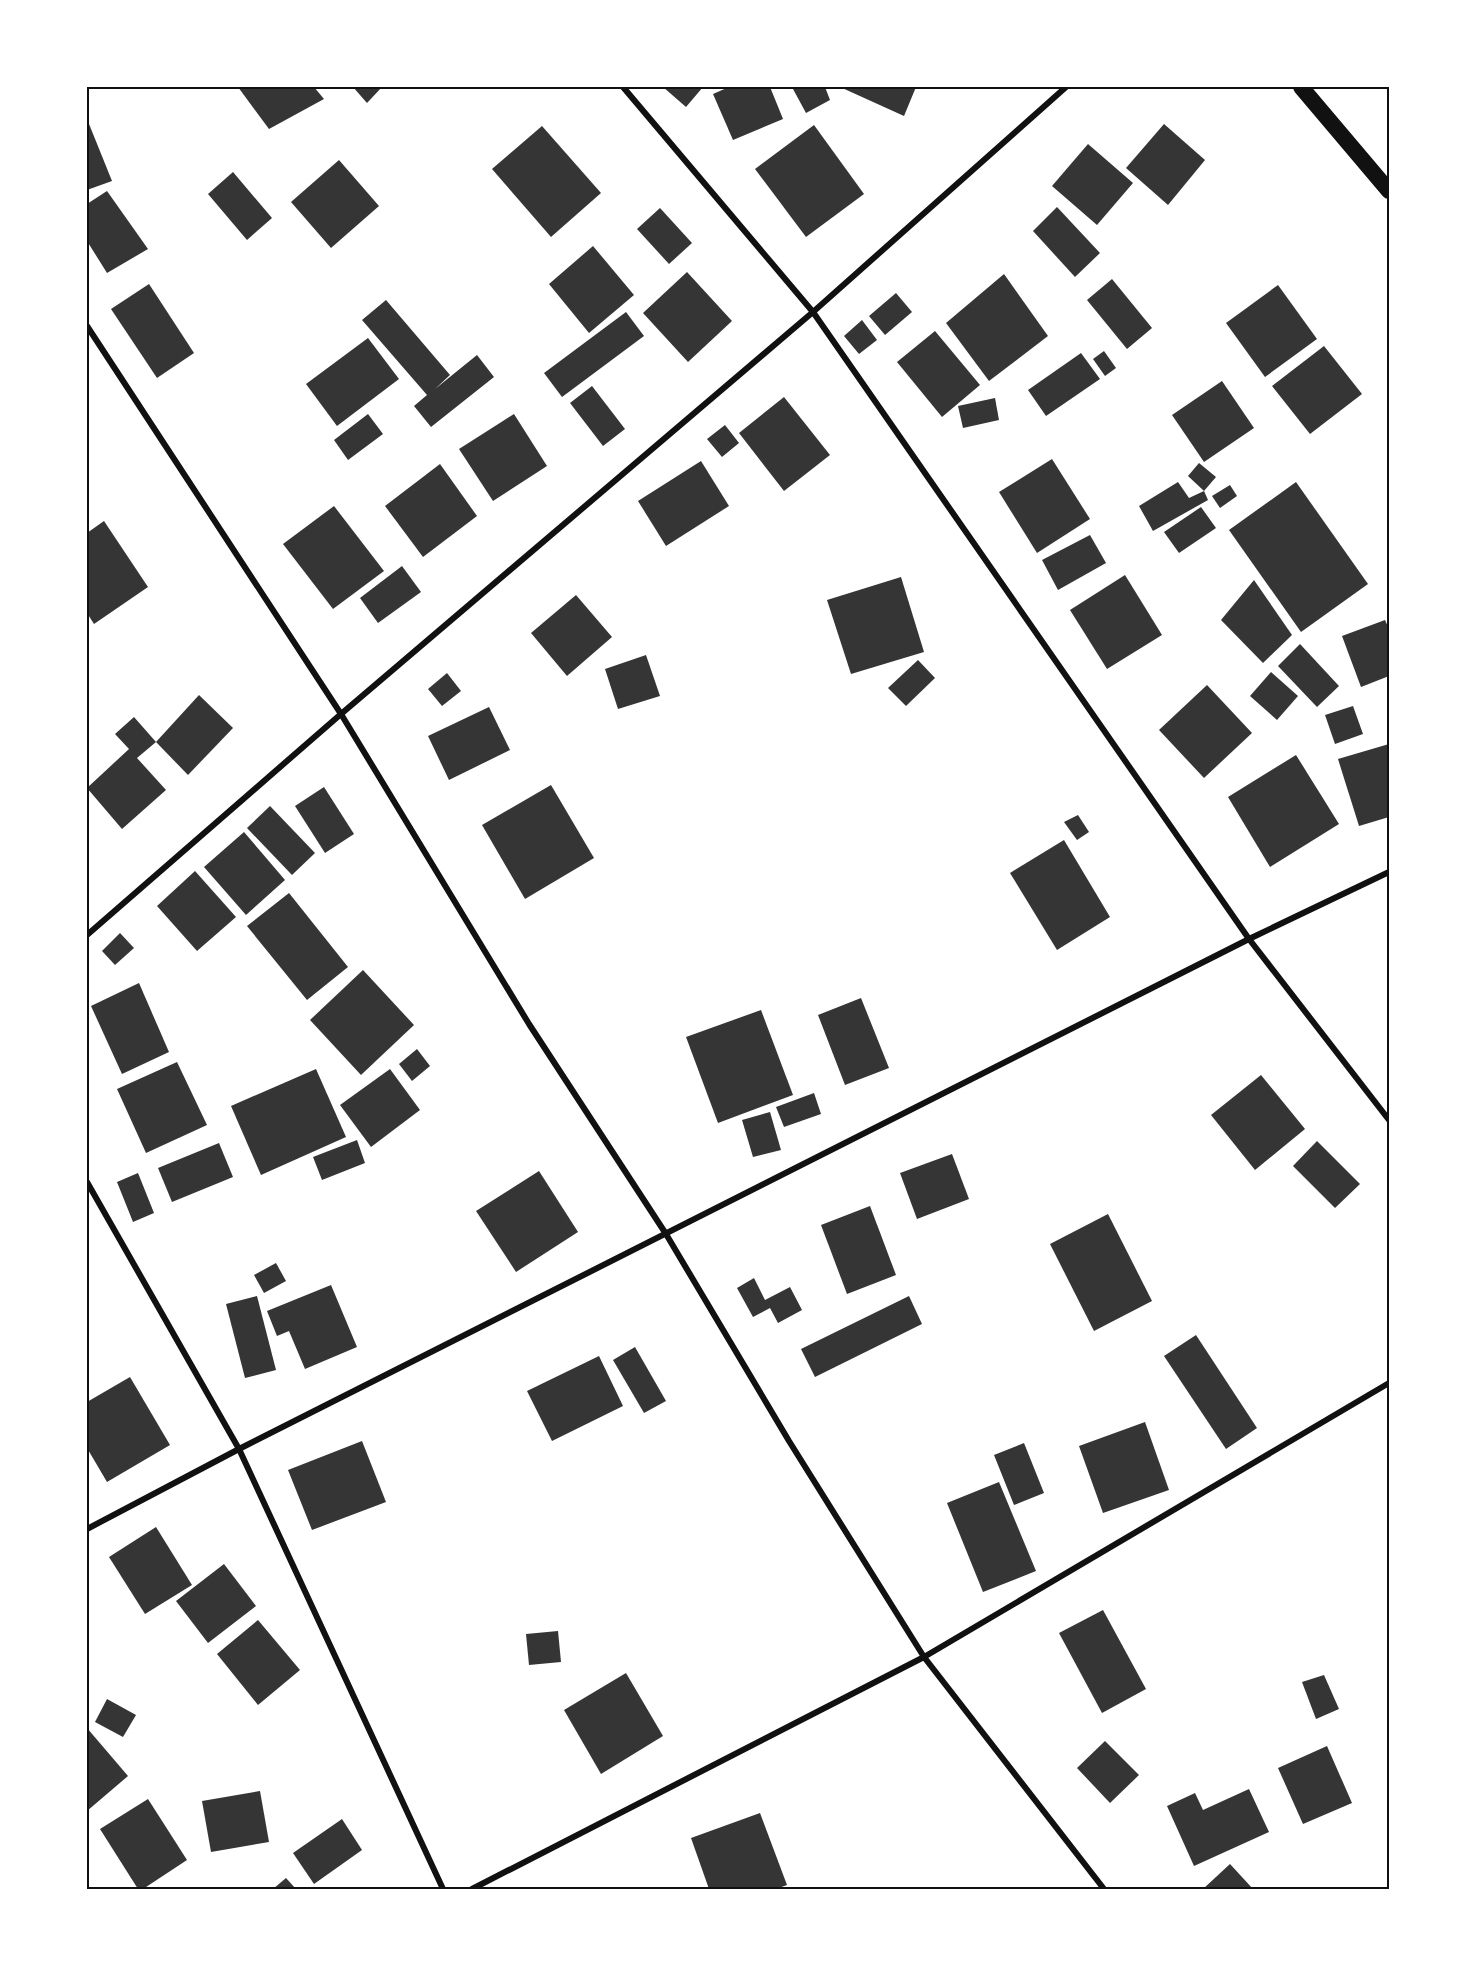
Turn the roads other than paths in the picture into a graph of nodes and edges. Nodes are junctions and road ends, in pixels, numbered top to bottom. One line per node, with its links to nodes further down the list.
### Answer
1 (623, 87): 5 (street)
2 (1066, 87): 5 (street)
3 (1301, 87): 4 (highway)
4 (1389, 190)
5 (813, 312): 7 (street); 10 (street)
6 (87, 326): 7 (street)
7 (341, 714): 9 (street); 13 (street)
8 (1389, 873): 10 (street)
9 (87, 934)
10 (1249, 939): 11 (street); 13 (street)
11 (1389, 1120)
12 (87, 1182): 15 (street)
13 (666, 1234): 15 (street); 17 (street)
14 (1389, 1383): 17 (street)
15 (239, 1449): 16 (street); 18 (street)
16 (87, 1529)
17 (924, 1657): 19 (street); 20 (street)
18 (443, 1889)
19 (472, 1889)
20 (1104, 1889)

